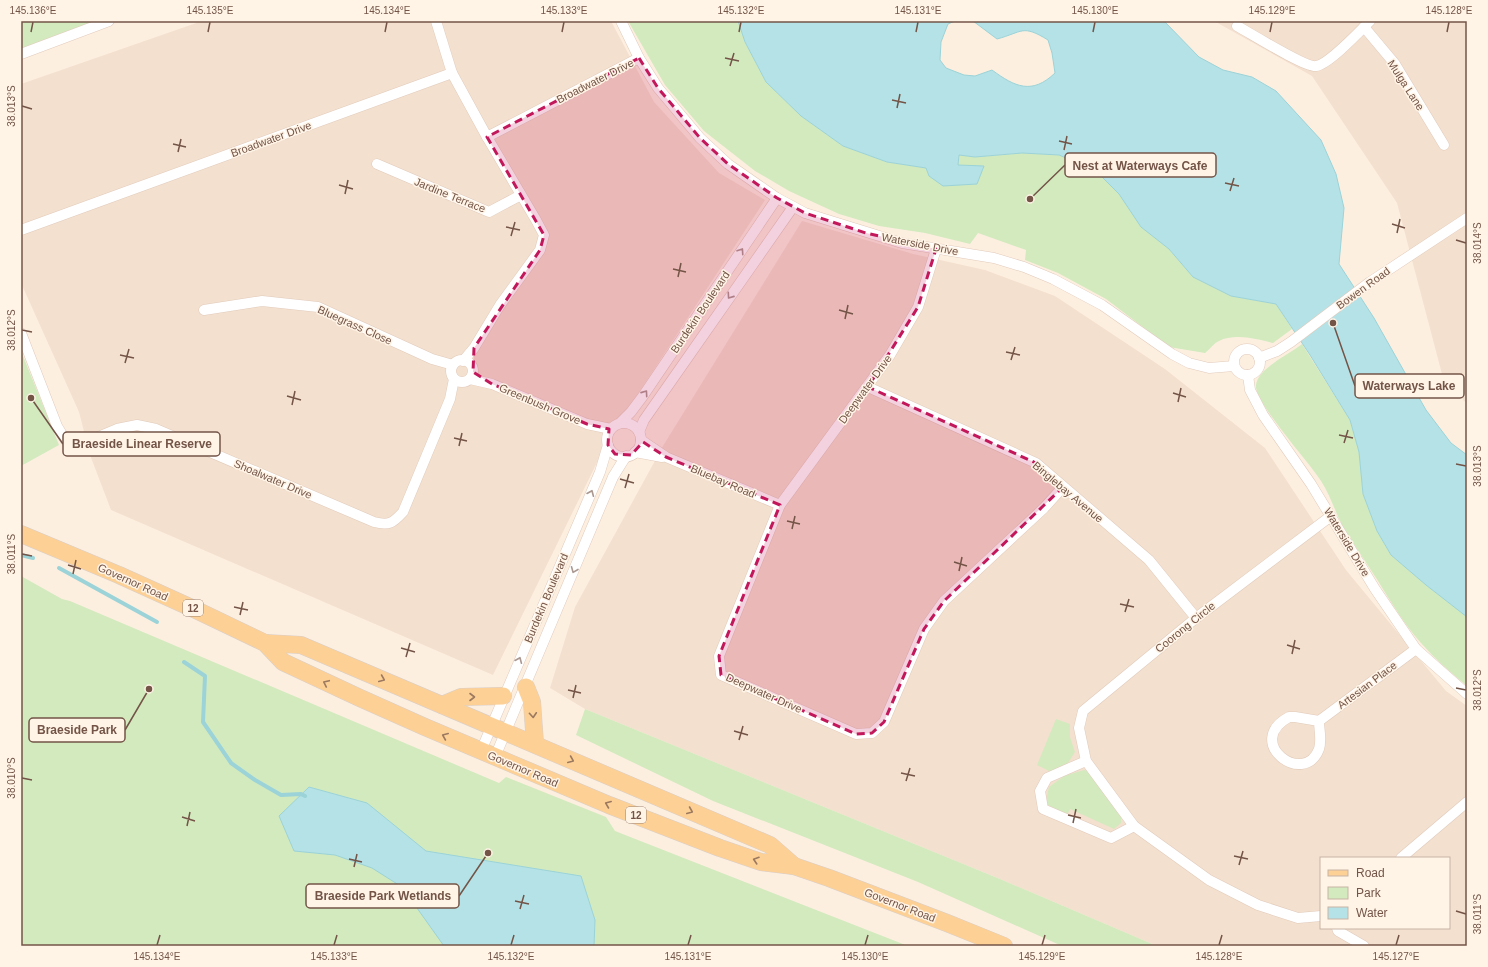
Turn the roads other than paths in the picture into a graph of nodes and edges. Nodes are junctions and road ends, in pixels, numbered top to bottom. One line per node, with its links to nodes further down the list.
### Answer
1 (109, 21): 6 (street)
2 (436, 21): 8 (street)
3 (621, 21): 7 (street, Waterside Drive)
4 (1367, 24): 5 (street); 10 (street, Mulga Lane)
5 (1237, 26)
6 (21, 54)
7 (639, 58): 9 (street, Broadwater Drive); 13 (street, Waterside Drive)
8 (452, 73): 9 (street); 16 (street, Broadwater Drive)
9 (487, 137): 12 (street)
10 (1444, 145)
11 (377, 164): 12 (street, Jardine Terrace)
12 (521, 195): 22 (street)
13 (777, 198): 14 (street, Waterside Drive); 25 (street, Burdekin Boulevard, one-way to 13)
14 (793, 207): 17 (street, Waterside Drive); 28 (street, Burdekin Boulevard, one-way to 28)
15 (1467, 218): 20 (street, Bowen Road)
16 (21, 230)
17 (936, 249): 21 (street, Waterside Drive); 24 (street, Deepwater Drive)
18 (204, 310): 22 (street, Bluegrass Close)
19 (21, 333): 22 (street, Shoalwater Drive)
20 (1260, 358): 21 (street); 23 (street)
21 (1234, 366): 23 (street)
22 (462, 372): 26 (street, Greenbush Grove)
23 (1248, 375): 35 (street, Waterside Drive)
24 (868, 387): 33 (street, Binglebay Avenue); 34 (street, Deepwater Drive)
25 (620, 423): 27 (street); 28 (street)
26 (587, 424): 27 (street, Greenbush Grove); 29 (street, Greenbush Grove)
27 (611, 429): 29 (street)
28 (640, 436): 30 (street); 32 (street, Bluebay Road)
29 (608, 442): 31 (street); 42 (street, Burdekin Boulevard, one-way to 29)
30 (636, 452): 31 (street); 32 (street, Bluebay Road)
31 (626, 456): 40 (street, Burdekin Boulevard, one-way to 40)
32 (666, 457): 34 (street, Bluebay Road)
33 (1063, 487): 34 (street, Deepwater Drive); 37 (street, Binglebay Avenue)
34 (780, 505)
35 (1331, 516): 37 (street, Coorong Circle); 39 (street, Waterside Drive)
36 (21, 534): 38 (main road, Governor Road / 12)
37 (1196, 618): 48 (street, Coorong Circle)
38 (266, 643): 43 (main road, Governor Road / 12, one-way to 43); 47 (main road, Governor Road / 12, one-way to 38)
39 (1416, 649): 41 (street, Waterside Drive); 44 (street, Artesian Place)
40 (526, 687): 45 (street, Burdekin Boulevard); 46 (main road, one-way to 46)
41 (1467, 694)
42 (503, 696): 43 (main road, one-way to 42); 45 (street, Burdekin Boulevard)
43 (442, 705): 45 (main road, Governor Road / 12)
44 (1319, 721): 44 (street)
45 (498, 729): 46 (main road, Governor Road / 12); 47 (street, Burdekin Boulevard); 47 (street, Burdekin Boulevard)
46 (535, 744): 52 (main road, Governor Road / 12, one-way to 52)
47 (488, 754): 52 (main road, Governor Road / 12, one-way to 47)
48 (1086, 761): 50 (street, Coorong Circle); 50 (street)
49 (1467, 802): 51 (street)
50 (1134, 826): 53 (street, Coorong Circle)
51 (1402, 857)
52 (794, 866): 55 (main road, Governor Road / 12)
53 (1320, 916)
54 (1337, 929): 56 (street)
55 (1004, 946)
56 (1364, 946)

